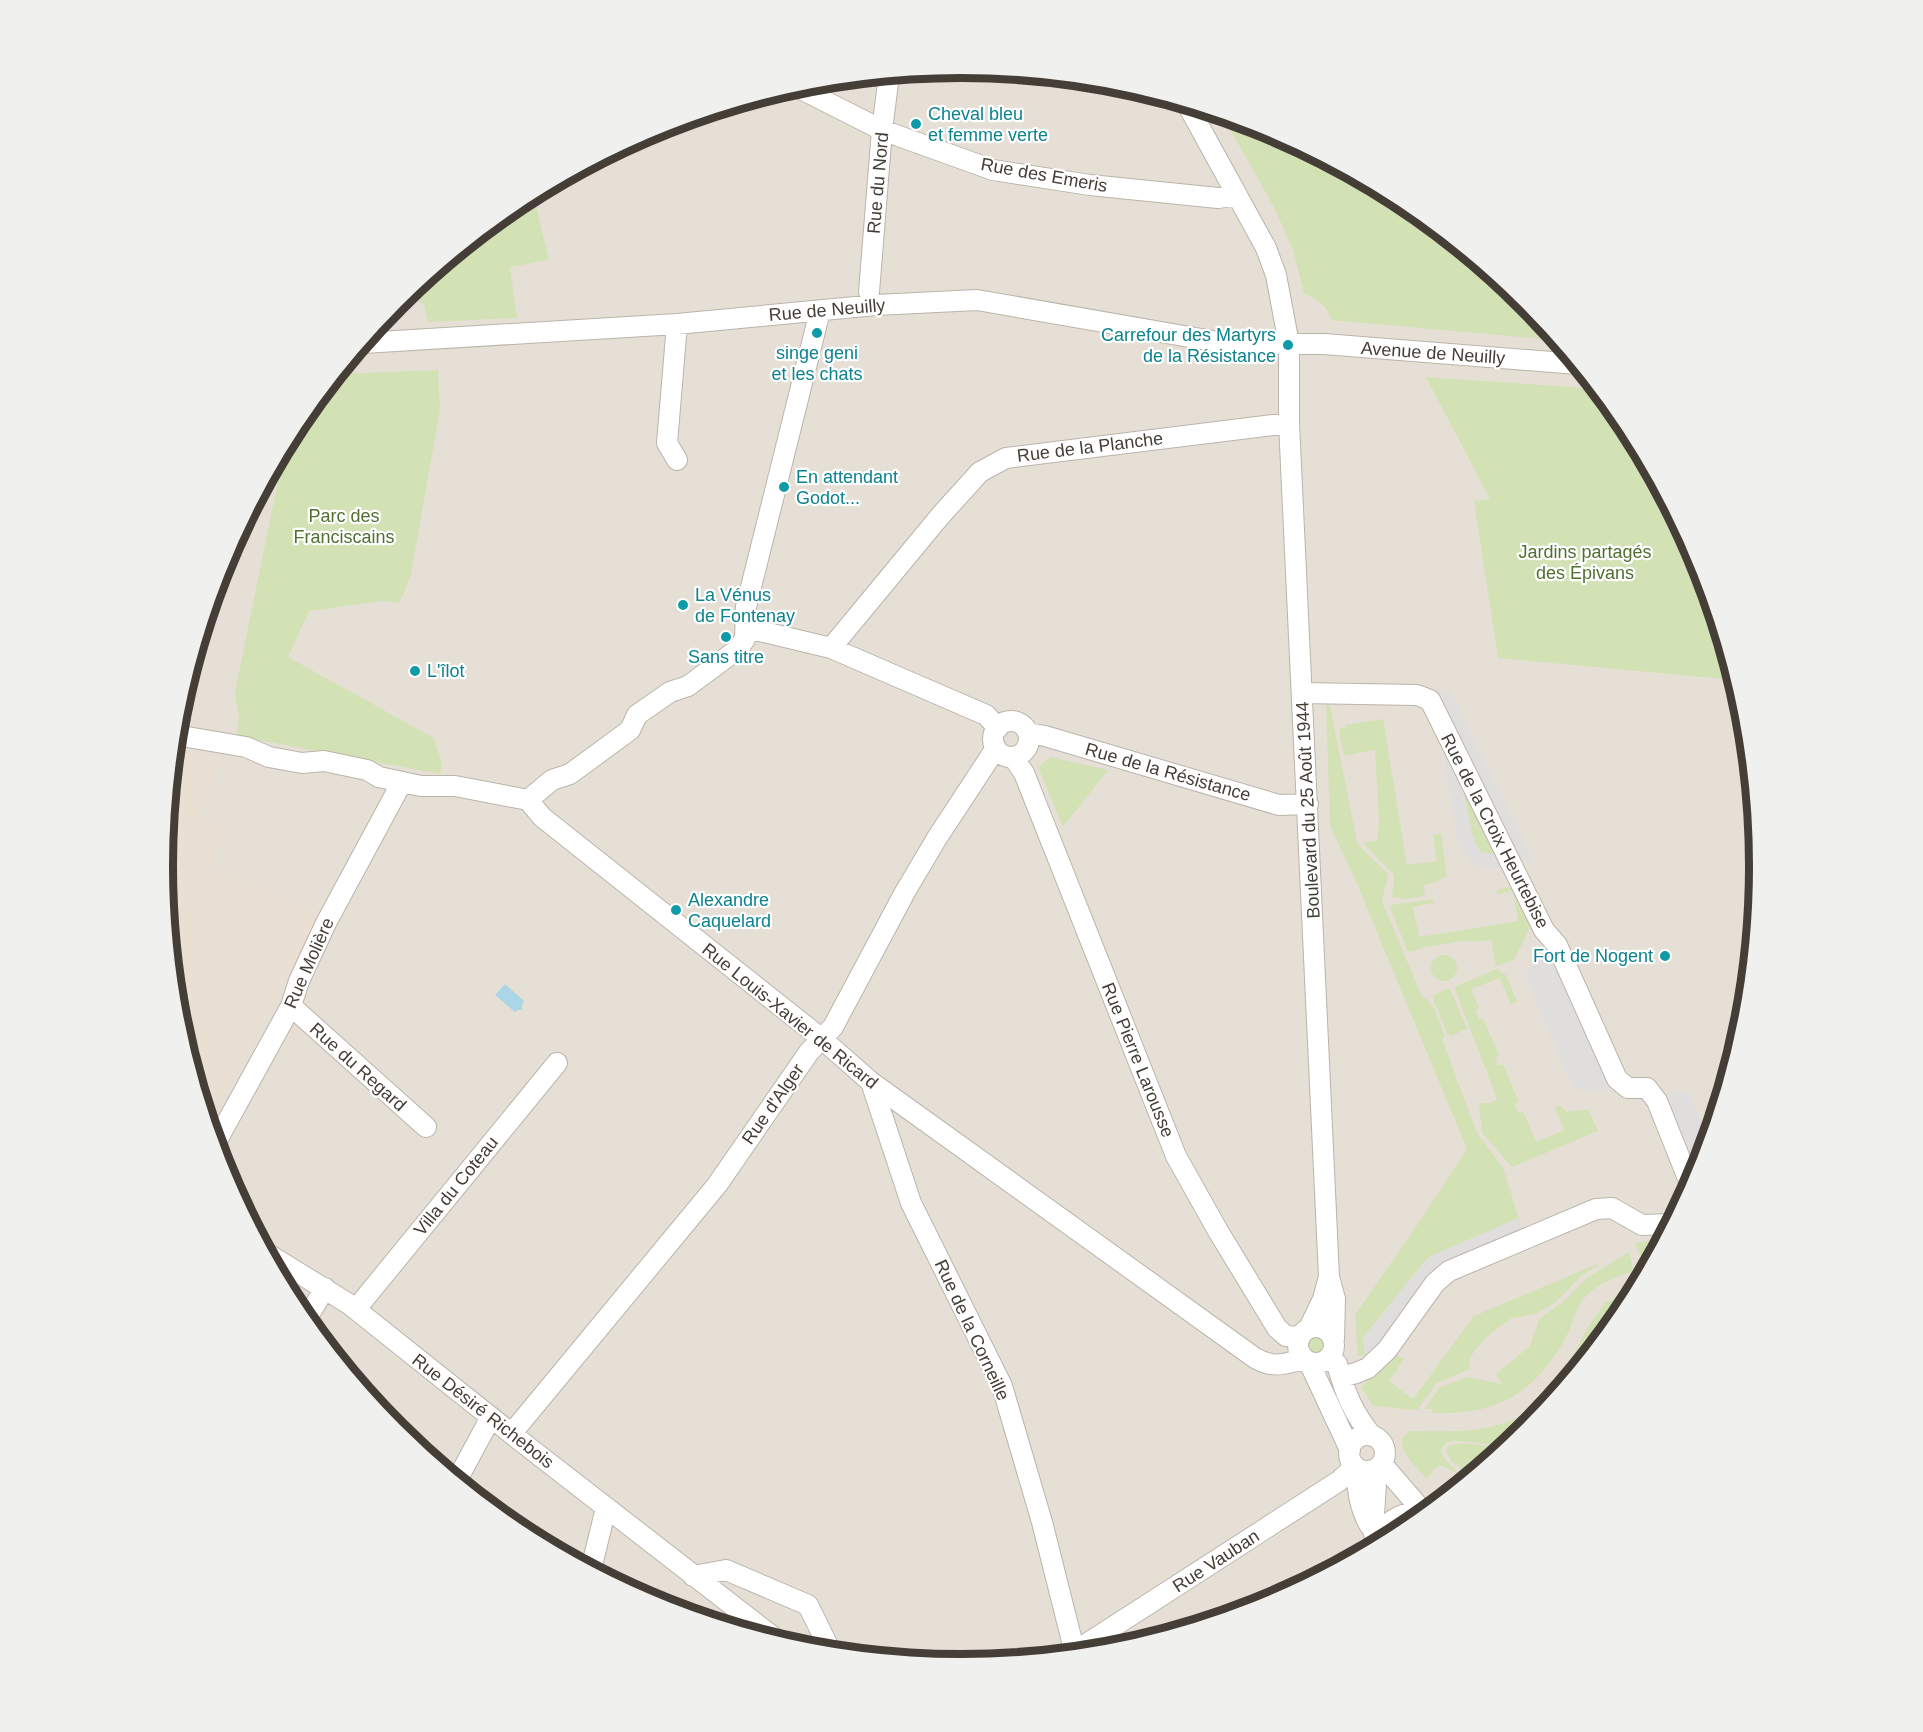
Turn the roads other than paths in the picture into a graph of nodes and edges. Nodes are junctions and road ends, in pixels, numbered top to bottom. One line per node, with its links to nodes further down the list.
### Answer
1 (889, 82): 4 (street, Rue du Nord)
2 (809, 93): 4 (street, Rue des Emeris)
3 (1192, 113): 5 (street, Boulevard du 25 Août 1944)
4 (882, 130): 5 (street, Rue des Emeris); 6 (street, Rue du Nord)
5 (1236, 195): 10 (street, Boulevard du 25 Août 1944)
6 (869, 292)
7 (820, 311): 8 (street, Rue de Neuilly); 10 (street, Rue de Neuilly); 14 (street)
8 (676, 324): 9 (street, Rue de Neuilly); 13 (street)
9 (373, 341)
10 (1289, 344): 11 (street, Avenue de Neuilly); 12 (street, Boulevard du 25 Août 1944)
11 (1568, 363)
12 (1289, 423): 15 (street, Rue de la Planche); 16 (street, Boulevard du 25 Août 1944)
13 (676, 460)
14 (746, 625): 15 (street); 23 (street)
15 (831, 648): 17 (street)
16 (1302, 693): 24 (street, Boulevard du 25 Août 1944); 31 (street, Rue de la Croix Heurtebise)
17 (998, 728): 18 (street); 20 (street)
18 (1028, 733): 21 (street); 24 (street, Rue de la Résistance)
19 (185, 736): 22 (street)
20 (996, 748): 21 (street); 26 (street, Rue d'Alger)
21 (1013, 757): 38 (street, Rue Pierre Larousse)
22 (402, 782): 23 (street); 25 (street, Rue Molière)
23 (528, 800): 26 (street, Rue Louis-Xavier de Ricard)
24 (1308, 804): 34 (street, Boulevard du 25 Août 1944)
25 (291, 1006): 29 (street, Rue du Regard); 30 (street, Rue Molière)
26 (822, 1039): 28 (street, Rue Louis-Xavier de Ricard); 43 (street, Rue d'Alger)
27 (557, 1063): 36 (street, Villa du Coteau)
28 (871, 1082): 40 (street, Rue Louis-Xavier de Ricard); 59 (street, Rue de la Corneille)
29 (426, 1127)
30 (220, 1133)
31 (1687, 1175)
32 (1663, 1224): 41 (street)
33 (280, 1261): 35 (street, Rue Désiré Richebois)
34 (1329, 1277): 38 (street, Boulevard du 25 Août 1944); 39 (street, Boulevard du 25 Août 1944)
35 (325, 1288): 36 (street, Rue Désiré Richebois); 37 (street)
36 (356, 1309): 42 (street, Rue Désiré Richebois)
37 (311, 1311)
38 (1304, 1333): 39 (street); 40 (street)
39 (1334, 1345): 40 (street); 41 (street, Boulevard du 25 Août 1944)
40 (1307, 1361): 45 (street)
41 (1341, 1377): 44 (street, Boulevard du 25 Août 1944)
42 (491, 1417): 43 (street, Rue Désiré Richebois); 47 (street)
43 (512, 1433): 49 (street, Rue Désiré Richebois)
44 (1372, 1436): 45 (street); 46 (street)
45 (1354, 1461): 46 (street); 53 (street); 58 (street, Rue Vauban)
46 (1379, 1466): 48 (street); 52 (street)
47 (461, 1473)
48 (1418, 1507)
49 (606, 1508): 54 (street); 55 (street, Rue Désiré Richebois)
50 (1411, 1513): 51 (street)
51 (1381, 1532)
52 (1376, 1535)
53 (1374, 1536)
54 (593, 1562)
55 (693, 1575): 56 (street, Rue Désiré Richebois); 57 (street)
56 (761, 1628)
57 (826, 1642)
58 (1089, 1643)
59 (1072, 1646)

